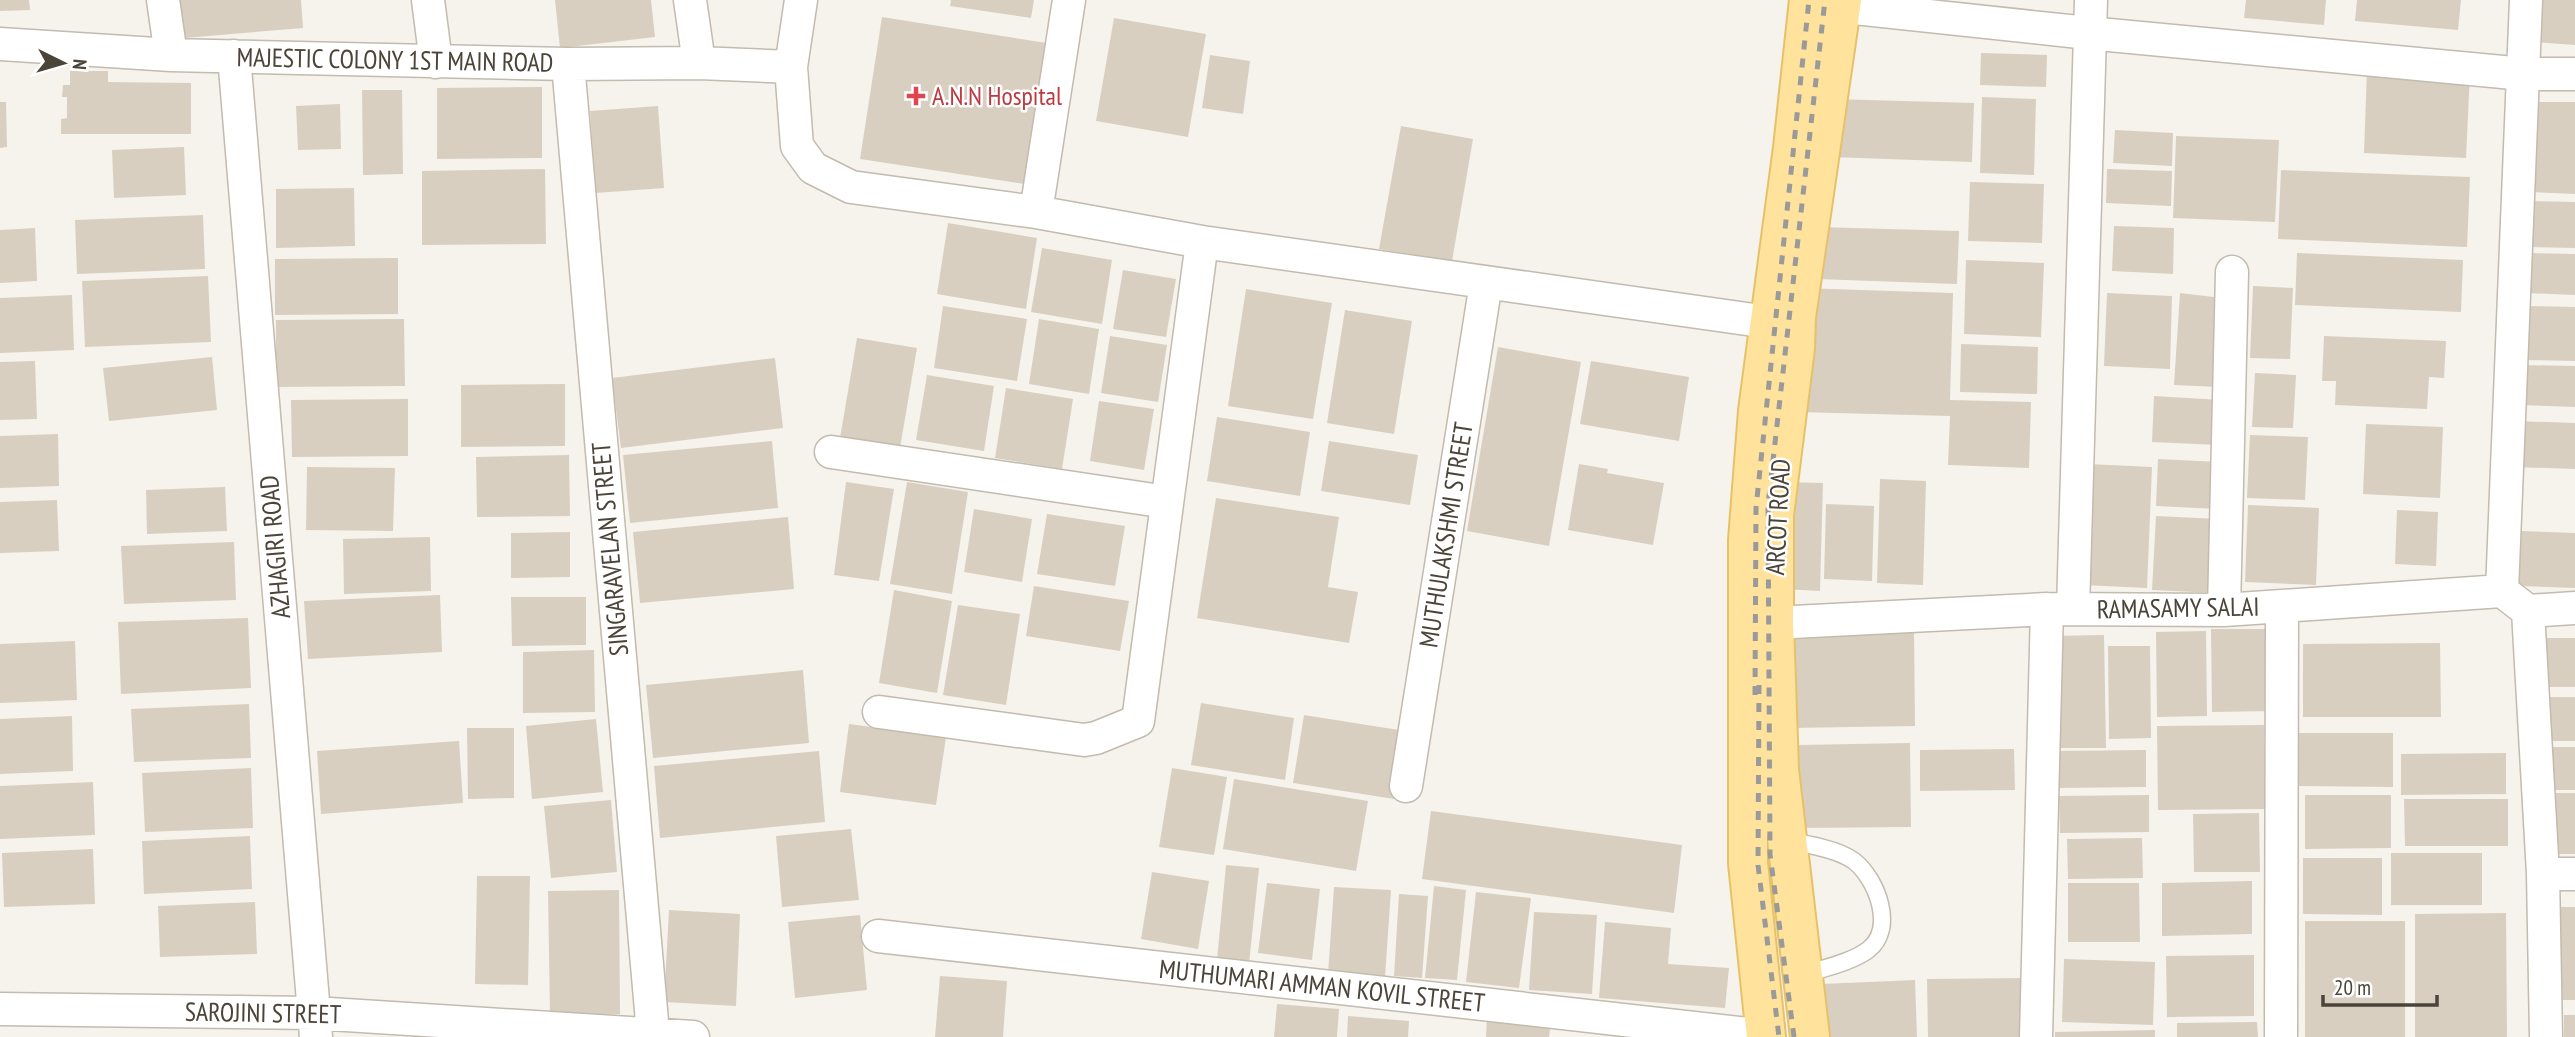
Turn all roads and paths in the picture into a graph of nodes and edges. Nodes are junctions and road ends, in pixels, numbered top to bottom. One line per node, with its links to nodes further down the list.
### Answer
1 (163, 0): 11 (street)
2 (428, 0): 13 (street)
3 (690, 0): 14 (street)
4 (801, 0): 16 (street)
5 (1069, 0): 19 (street)
6 (2091, 0): 9 (street)
7 (2526, 0): 17 (street)
8 (1825, 2): 9 (street); 23 (main road, ARCOT ROAD); 32 (main road, ARCOT ROAD)
9 (2088, 33): 17 (street); 29 (street)
10 (0, 44): 11 (street, MAJESTIC COLONY 1ST MAIN ROAD)
11 (171, 55): 12 (street, MAJESTIC COLONY 1ST MAIN ROAD)
12 (234, 56): 13 (street, MAJESTIC COLONY 1ST MAIN ROAD); 41 (street, AZHAGIRI ROAD)
13 (436, 62): 15 (street, MAJESTIC COLONY 1ST MAIN ROAD)
14 (699, 63): 15 (street, MAJESTIC COLONY 1ST MAIN ROAD); 16 (street, MAJESTIC COLONY 1ST MAIN ROAD)
15 (568, 64): 42 (street, SINGARAVELAN STREET)
16 (791, 67): 19 (street)
17 (2524, 74): 18 (street); 26 (street)
18 (2575, 74)
19 (1036, 212): 20 (street)
20 (1202, 243): 22 (street); 25 (street)
21 (2232, 272): 30 (street)
22 (1486, 284): 23 (street); 34 (street, MUTHULAKSHMI STREET)
23 (1768, 322): 44 (main road, ARCOT ROAD)
24 (831, 452): 25 (street)
25 (1167, 502): 33 (street)
26 (2502, 591): 27 (street, RAMASAMY SALAI); 31 (street)
27 (2282, 607): 30 (street, RAMASAMY SALAI); 47 (street)
28 (2575, 608): 31 (street)
29 (2060, 609): 30 (street, RAMASAMY SALAI); 32 (street, RAMASAMY SALAI); 46 (street)
30 (2224, 610)
31 (2528, 611): 37 (street)
32 (1774, 623): 35 (main road, ARCOT ROAD)
33 (879, 712)
34 (1406, 786)
35 (1787, 841): 39 (main road, ARCOT ROAD); 39 (lane)
36 (2575, 873): 37 (street)
37 (2543, 874): 48 (street)
38 (877, 936): 44 (street, MUTHUMARI AMMAN KOVIL STREET)
39 (1802, 975): 45 (main road, ARCOT ROAD)
40 (0, 1009): 41 (street, SAROJINI STREET)
41 (315, 1025): 42 (street, SAROJINI STREET)
42 (653, 1033): 43 (street, SAROJINI STREET)
43 (694, 1037)
44 (1766, 1037)
45 (1810, 1037)
46 (2036, 1037)
47 (2281, 1037)
48 (2546, 1037)

